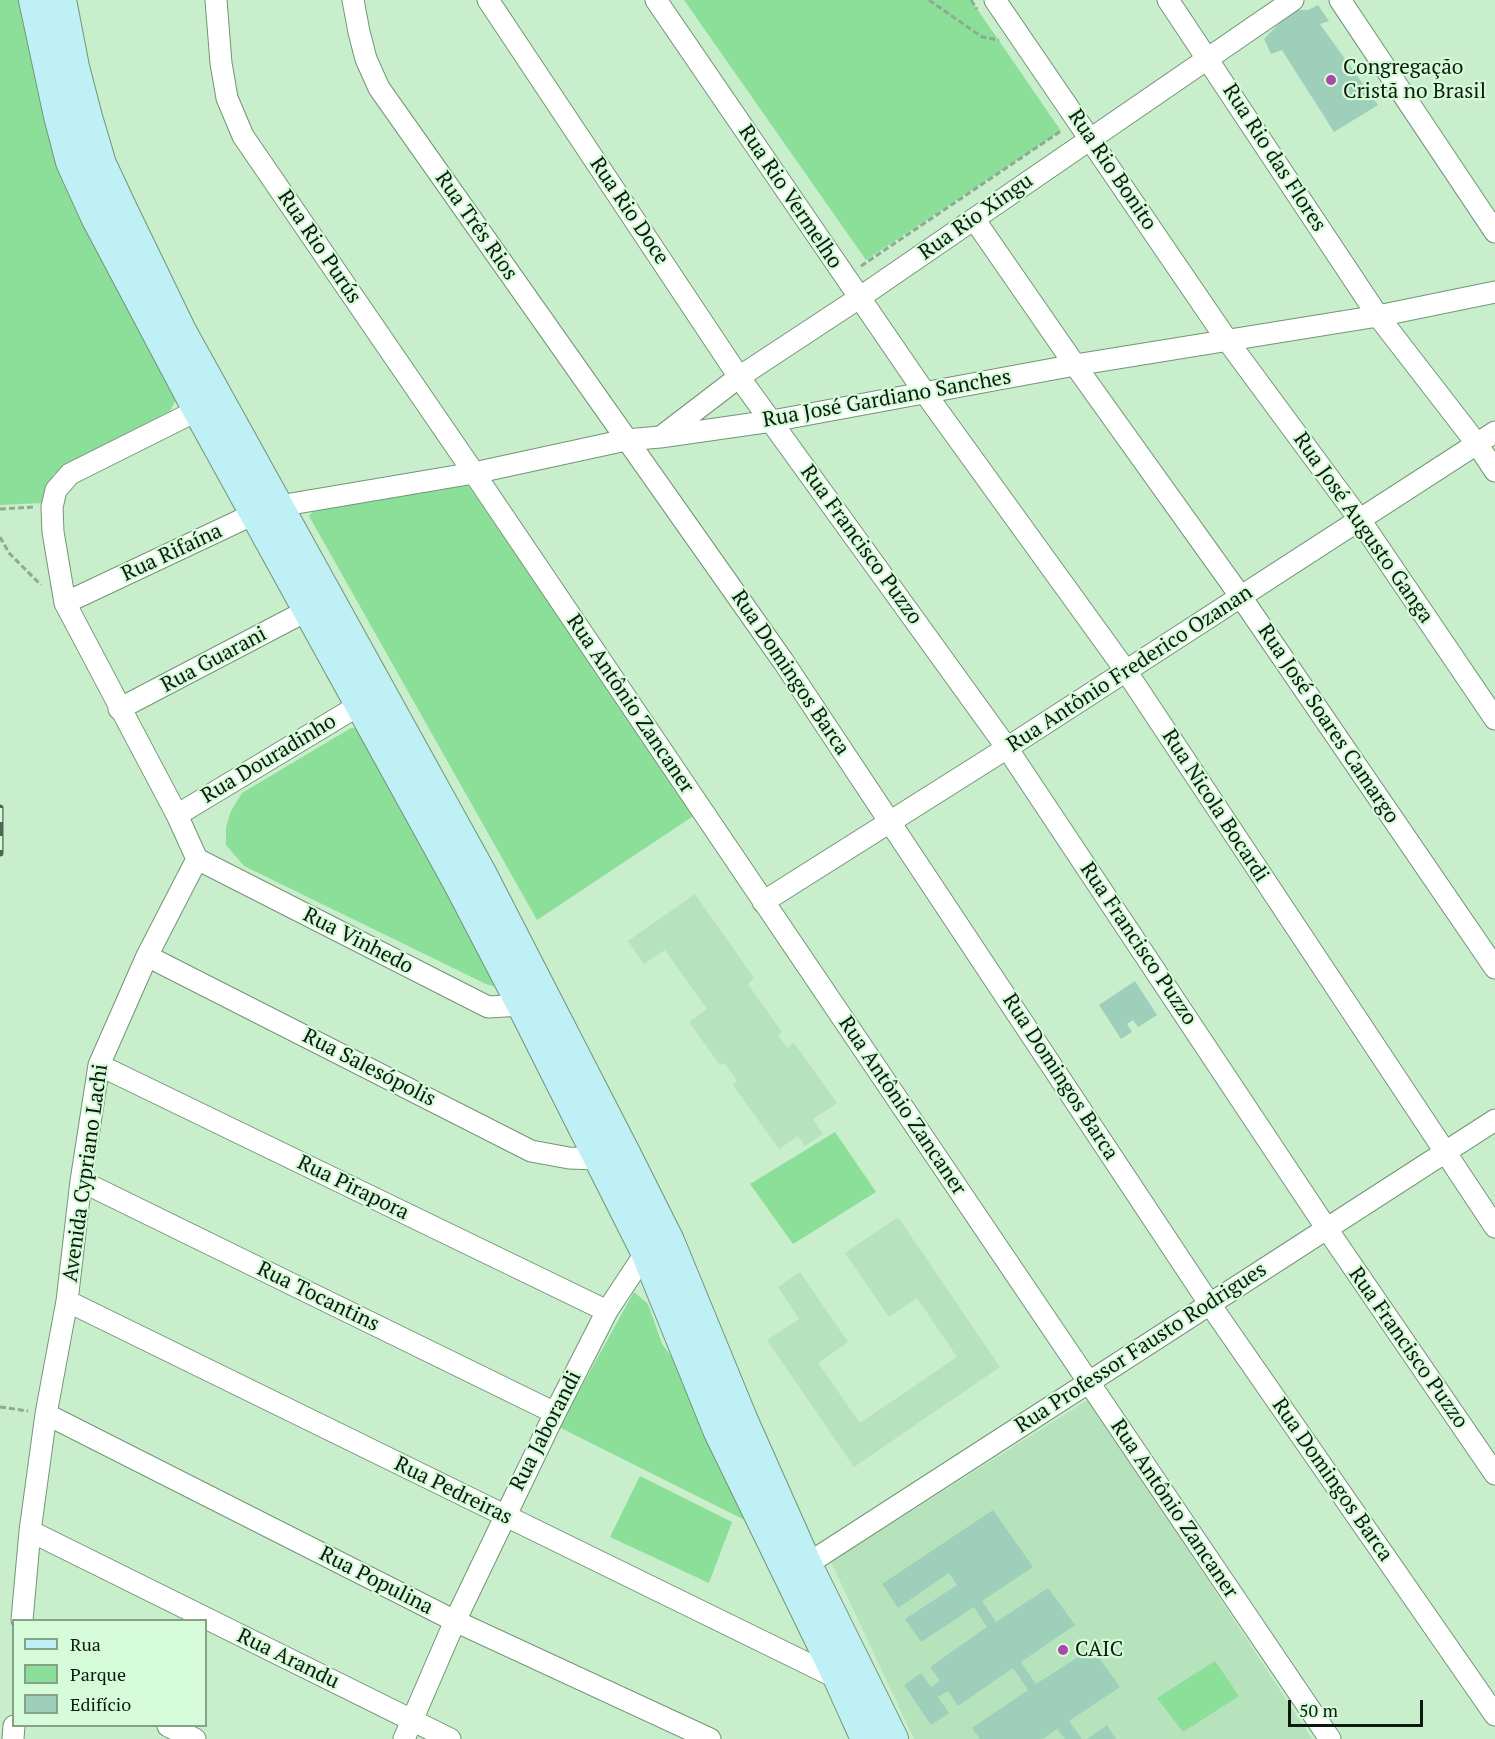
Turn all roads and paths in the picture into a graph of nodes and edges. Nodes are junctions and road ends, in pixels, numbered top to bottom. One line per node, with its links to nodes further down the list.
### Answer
1 (34, 0): 27 (main road)
2 (62, 0): 37 (main road)
3 (216, 0): 34 (street, Rua Rio Purús)
4 (353, 0): 31 (street, Rua Três Rios)
5 (488, 0): 25 (street, Rua Rio Doce)
6 (656, 0): 21 (street, Rua Rio Vermelho)
7 (928, 0): 13 (path)
8 (971, 0): 12 (path)
9 (1168, 0): 14 (street, Rua Rio das Flores)
10 (1293, 0): 14 (street, Rua Rio Xingu)
11 (1340, 0): 18 (street)
12 (988, 8): 16 (street, Rua Rio Bonito)
13 (993, 32)
14 (1208, 58): 16 (street, Rua Rio Xingu); 22 (street, Rua Rio das Flores)
15 (1056, 123): 19 (path)
16 (1090, 138): 17 (street, Rua Rio Xingu); 23 (street, Rua Rio Bonito)
17 (974, 219): 21 (street, Rua Rio Xingu); 24 (street, Rua José Soares Camargo)
18 (1495, 232)
19 (855, 264)
20 (1495, 292): 22 (street, Rua José Gardiano Sanches)
21 (859, 298): 25 (street, Rua Rio Xingu); 26 (street, Rua Rio Vermelho)
22 (1378, 316): 23 (street, Rua José Gardiano Sanches); 32 (street, Rua Rio das Flores)
23 (1227, 340): 24 (street, Rua José Gardiano Sanches); 38 (street, Rua José Augusto Ganga)
24 (1075, 365): 26 (street, Rua José Gardiano Sanches); 40 (street, Rua José Soares Camargo)
25 (739, 377): 28 (street, Rua Rio Doce); 30 (street, Rua Rio Xingu)
26 (925, 393): 28 (street, Rua José Gardiano Sanches); 43 (street, Rua Nicola Bocardi)
27 (198, 410): 35 (street); 37 (main road)
28 (772, 421): 30 (street, Rua José Gardiano Sanches); 47 (street, Rua Francisco Puzzo)
29 (1495, 432): 32 (street, Rua Antônio Frederico Ozanan)
30 (660, 437): 31 (street, Rua José Gardiano Sanches)
31 (626, 440): 34 (street, Rua José Gardiano Sanches); 49 (street, Rua Domingos Barca)
32 (1477, 444): 33 (street, Rua Rio das Flores); 38 (street, Rua Antônio Frederico Ozanan)
33 (1495, 471)
34 (474, 473): 37 (street, Rua José Gardiano Sanches); 52 (street, Rua Antônio Zancaner)
35 (54, 498): 36 (path); 41 (street)
36 (0, 509)
37 (268, 509): 41 (street, Rua Rifaína); 42 (main road); 51 (main road)
38 (1360, 520): 40 (street, Rua Antônio Frederico Ozanan); 46 (street, Rua José Augusto Ganga)
39 (0, 537): 41 (path)
40 (1241, 597): 43 (street, Rua Antônio Frederico Ozanan); 54 (street, Rua José Soares Camargo)
41 (65, 603): 45 (street)
42 (308, 610): 44 (main road); 45 (street, Rua Guarani)
43 (1126, 671): 47 (street, Rua Antônio Frederico Ozanan); 58 (street, Rua Nicola Bocardi)
44 (360, 704): 48 (street, Rua Douradinho); 51 (main road)
45 (119, 709): 48 (street)
46 (1495, 719)
47 (1007, 748): 49 (street, Rua Antônio Frederico Ozanan); 62 (street, Rua Francisco Puzzo)
48 (177, 815): 50 (street)
49 (891, 822): 52 (street, Rua Antônio Frederico Ozanan); 65 (street, Rua Domingos Barca)
50 (197, 859): 53 (street, Avenida Cypriano Lachi); 55 (street, Rua Vinhedo)
51 (470, 878): 55 (main road); 63 (main road)
52 (764, 903): 67 (street, Rua Antônio Zancaner)
53 (147, 956): 56 (street, Avenida Cypriano Lachi); 59 (street, Rua Salesópolis)
54 (1495, 968)
55 (522, 1005): 59 (main road)
56 (99, 1065): 60 (street, Avenida Cypriano Lachi); 66 (street, Rua Pirapora)
57 (1495, 1120): 58 (street, Rua Professor Fausto Rodrigues)
58 (1444, 1153): 61 (street, Rua Nicola Bocardi); 62 (street, Rua Professor Fausto Rodrigues)
59 (598, 1159): 63 (main road)
60 (81, 1181): 64 (street, Avenida Cypriano Lachi); 69 (street, Rua Tocantins)
61 (1495, 1227)
62 (1327, 1229): 65 (street, Rua Professor Fausto Rodrigues); 71 (street, Rua Francisco Puzzo)
63 (657, 1247): 66 (street, Rua Jaborandi); 74 (main road)
64 (67, 1301): 70 (street, Avenida Cypriano Lachi); 72 (street, Rua Pedreiras)
65 (1209, 1303): 67 (street, Rua Professor Fausto Rodrigues); 80 (street, Rua Domingos Barca)
66 (607, 1311): 69 (street, Rua Jaborandi)
67 (1089, 1383): 74 (street, Rua Professor Fausto Rodrigues); 88 (street, Rua Antônio Zancaner)
68 (0, 1407): 70 (path)
69 (555, 1413): 72 (street, Rua Jaborandi)
70 (46, 1414): 73 (street, Avenida Cypriano Lachi); 77 (street, Rua Populina)
71 (1495, 1474)
72 (504, 1516): 77 (street, Rua Jaborandi); 79 (street, Rua Pedreiras)
73 (30, 1531): 75 (street, Avenida Cypriano Lachi); 76 (street, Rua Arandu)
74 (797, 1570): 79 (main road); 87 (main road)
75 (22, 1619)
76 (198, 1619)
77 (455, 1621): 82 (street, Rua Jaborandi); 85 (street, Rua Populina)
78 (207, 1624): 82 (street, Rua Arandu)
79 (839, 1679): 86 (main road)
80 (1495, 1715)
81 (172, 1727): 83 (street)
82 (409, 1730): 84 (street, Rua Arandu)
83 (195, 1739)
84 (450, 1739)
85 (710, 1739)
86 (866, 1739)
87 (893, 1739)
88 (1330, 1739)

